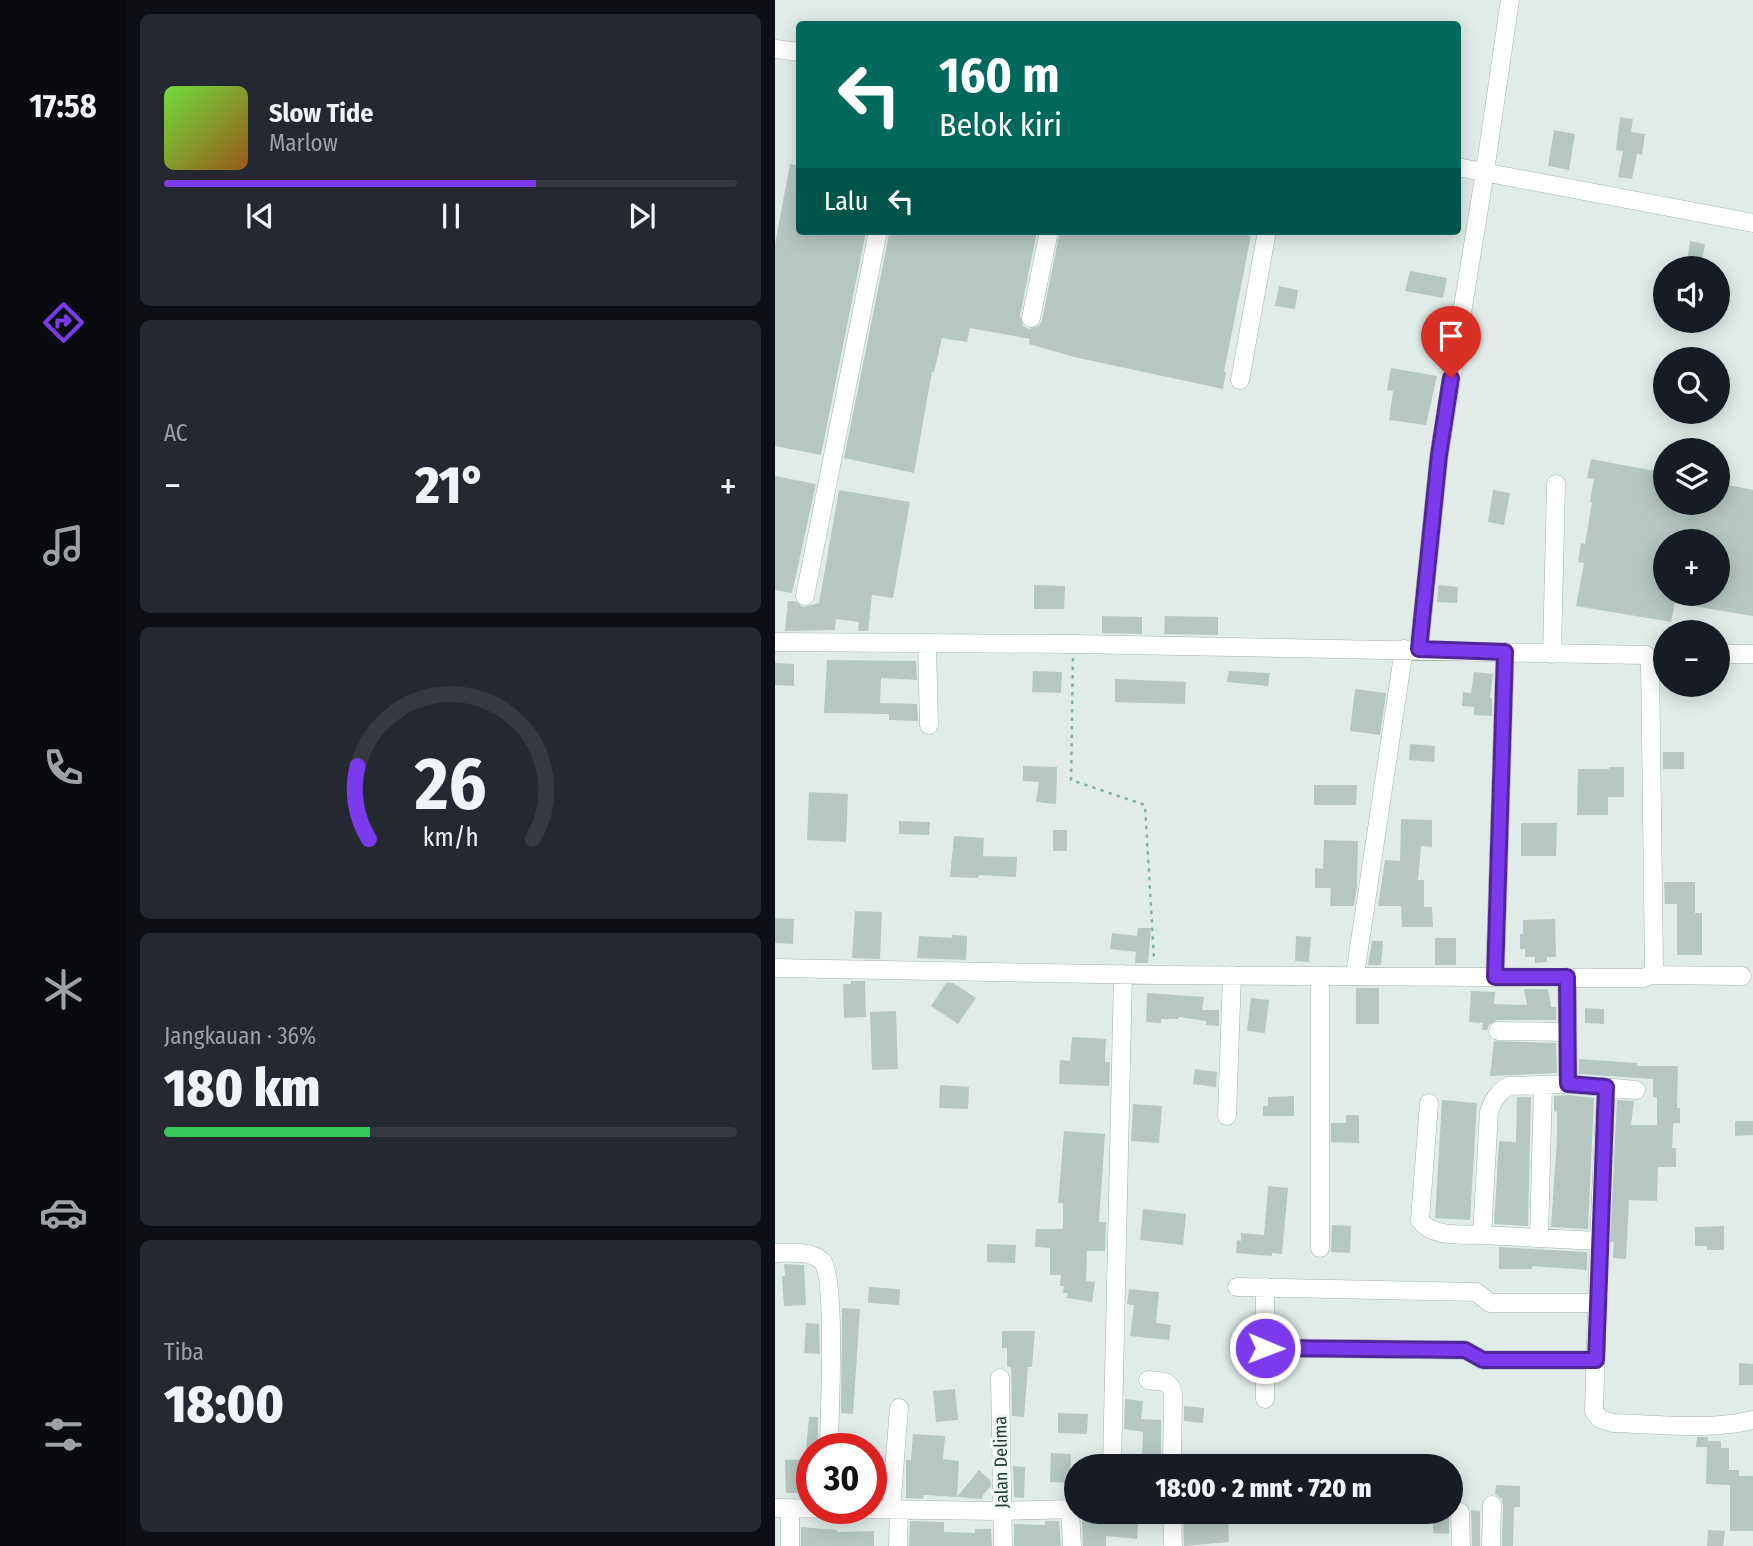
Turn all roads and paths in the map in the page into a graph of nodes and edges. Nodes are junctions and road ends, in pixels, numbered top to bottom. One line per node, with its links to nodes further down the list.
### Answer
1 (1510, 0): 5 (street)
2 (775, 49): 3 (street)
3 (796, 52)
4 (1461, 168): 5 (street)
5 (1485, 171): 6 (street); 17 (street)
6 (1753, 223)
7 (877, 235): 13 (street)
8 (1048, 235): 10 (street)
9 (1266, 235): 11 (street)
10 (1031, 318)
11 (1240, 380)
12 (1556, 484): 19 (street)
13 (805, 596)
14 (775, 642): 16 (street)
15 (1074, 644): 16 (street); 17 (street); 27 (path)
16 (927, 645): 24 (street)
17 (1412, 649): 18 (street); 29 (street)
18 (1505, 652): 19 (street); 33 (street)
19 (1552, 654): 20 (street)
20 (1646, 654): 21 (street); 30 (street)
21 (1653, 654)
22 (1730, 654): 23 (street)
23 (1753, 654)
24 (929, 725)
25 (775, 968): 26 (street)
26 (1123, 974): 27 (street); 59 (street)
27 (1155, 975): 28 (street)
28 (1232, 975): 31 (street); 42 (street)
29 (1355, 975): 31 (street); 33 (street)
30 (1651, 975): 32 (street); 34 (street)
31 (1320, 976): 46 (street)
32 (1742, 976)
33 (1495, 977): 34 (street)
34 (1567, 977): 36 (street)
35 (1498, 1031): 36 (street)
36 (1568, 1032): 37 (street)
37 (1568, 1084): 38 (street); 39 (street)
38 (1543, 1085): 43 (street); 44 (street)
39 (1606, 1087): 40 (street); 45 (street)
40 (1636, 1090)
41 (1429, 1103): 43 (street)
42 (1227, 1116)
43 (1482, 1235): 44 (street)
44 (1539, 1238): 45 (street)
45 (1599, 1241): 50 (street)
46 (1320, 1248)
47 (775, 1253): 58 (street)
48 (1237, 1287): 49 (street)
49 (1265, 1287): 50 (street); 51 (street)
50 (1598, 1303): 52 (street)
51 (1265, 1348): 52 (street); 55 (street)
52 (1596, 1360): 57 (street)
53 (1000, 1378): 66 (street, Jalan Delima)
54 (1148, 1380): 60 (street)
55 (1265, 1399)
56 (899, 1408): 65 (street)
57 (1753, 1420)
58 (829, 1433)
59 (1112, 1454)
60 (1172, 1454)
61 (1492, 1504): 76 (street)
62 (783, 1509): 70 (street)
63 (1064, 1509): 66 (street)
64 (887, 1510): 65 (street)
65 (895, 1510): 66 (street); 71 (street)
66 (1002, 1511): 72 (street, Jalan Delima)
67 (1073, 1524): 73 (street)
68 (1172, 1524): 74 (street)
69 (1460, 1524): 75 (street)
70 (790, 1546)
71 (899, 1546)
72 (1003, 1546)
73 (1072, 1546)
74 (1173, 1546)
75 (1461, 1546)
76 (1491, 1546)

